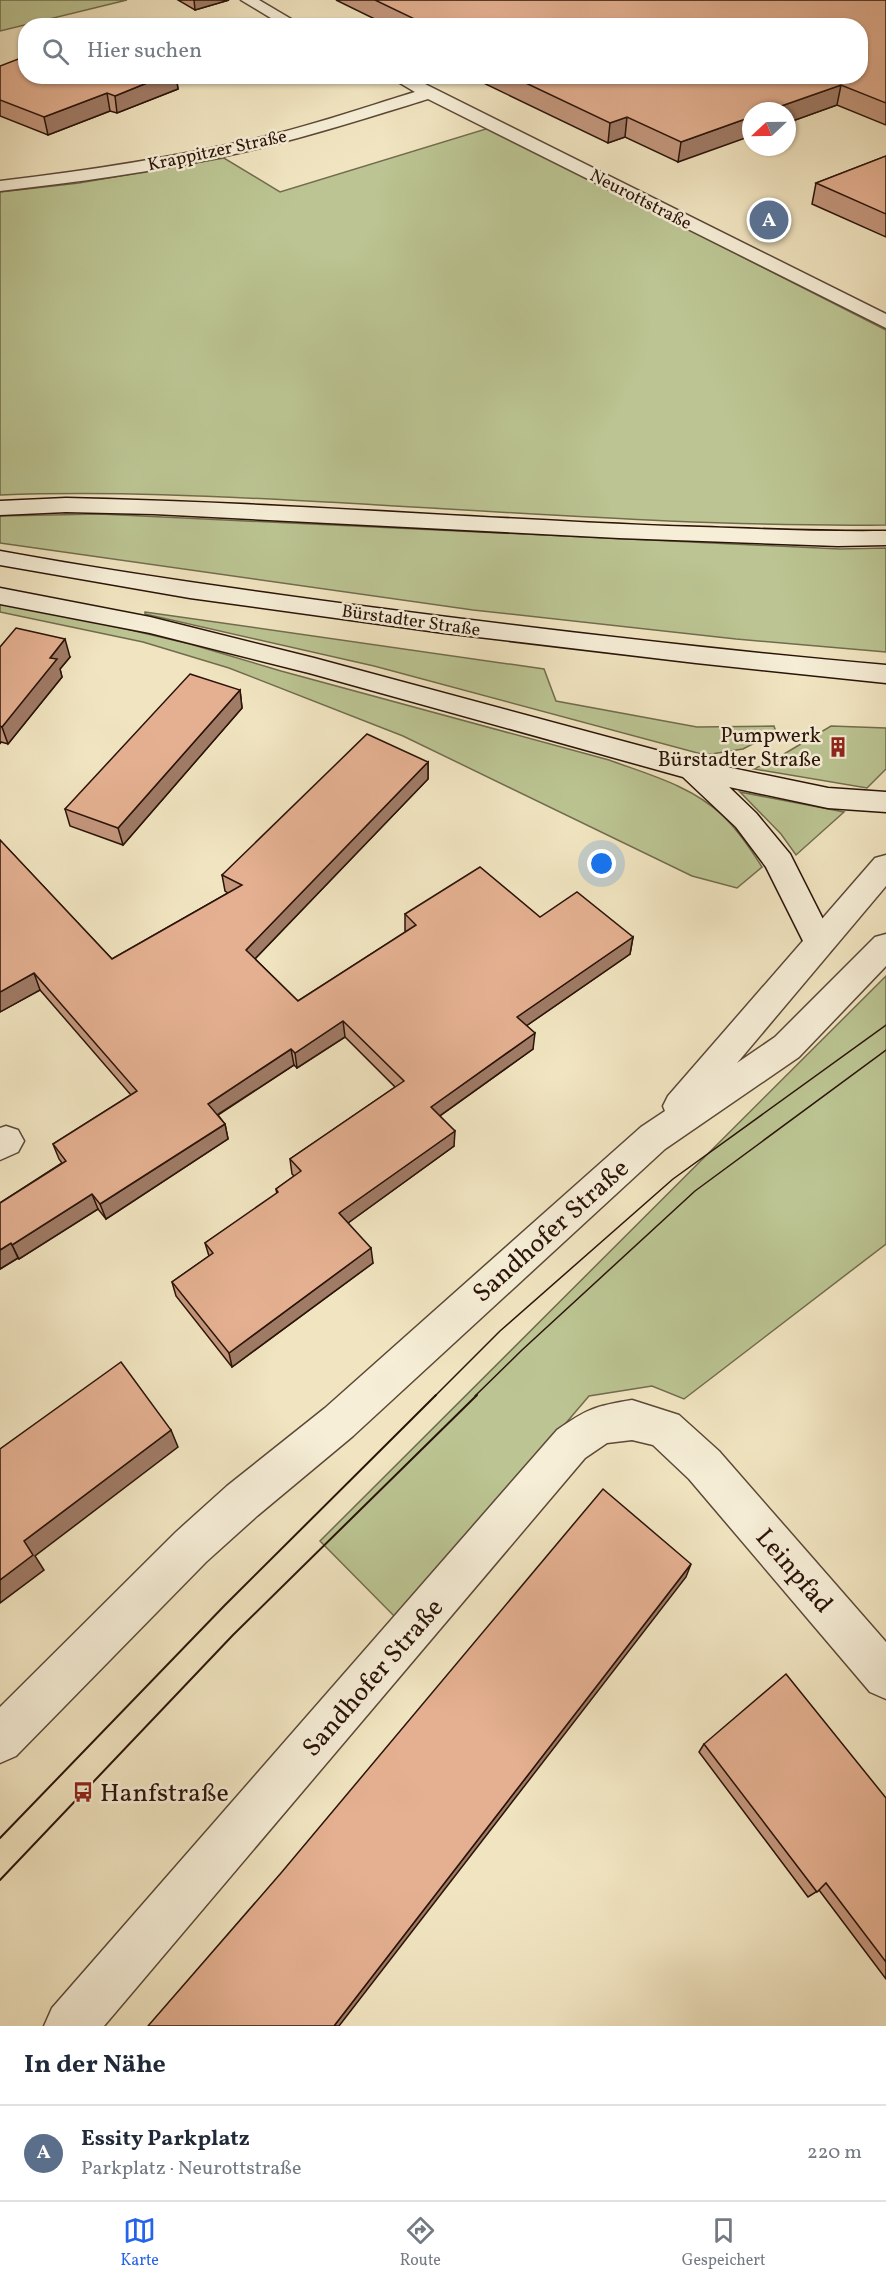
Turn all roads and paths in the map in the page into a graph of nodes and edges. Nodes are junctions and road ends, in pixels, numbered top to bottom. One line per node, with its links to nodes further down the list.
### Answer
1 (248, 0): 2 (street)
2 (281, 18)
3 (412, 84): 4 (street, Neurottstraße)
4 (429, 93): 5 (street, Krappitzer Straße); 6 (street, Neurottstraße)
5 (0, 186)
6 (886, 322)
7 (0, 508): 8 (street)
8 (886, 538)
9 (0, 558): 11 (street, Bürstadter Straße)
10 (0, 571): 11 (street, Bürstadter Straße)
11 (84, 574): 13 (street, Bürstadter Straße)
12 (0, 597): 14 (street)
13 (886, 674)
14 (693, 770): 15 (street); 17 (street)
15 (886, 802)
16 (886, 866): 17 (street, Sandhofer Straße)
17 (819, 943): 19 (street, Sandhofer Straße)
18 (886, 946): 19 (street, Sandhofer Straße)
19 (653, 1138): 22 (street, Sandhofer Straße)
20 (704, 1465): 21 (street, Leinpfad); 23 (street, Sandhofer Straße)
21 (886, 1676)
22 (0, 1740)
23 (70, 2026)

